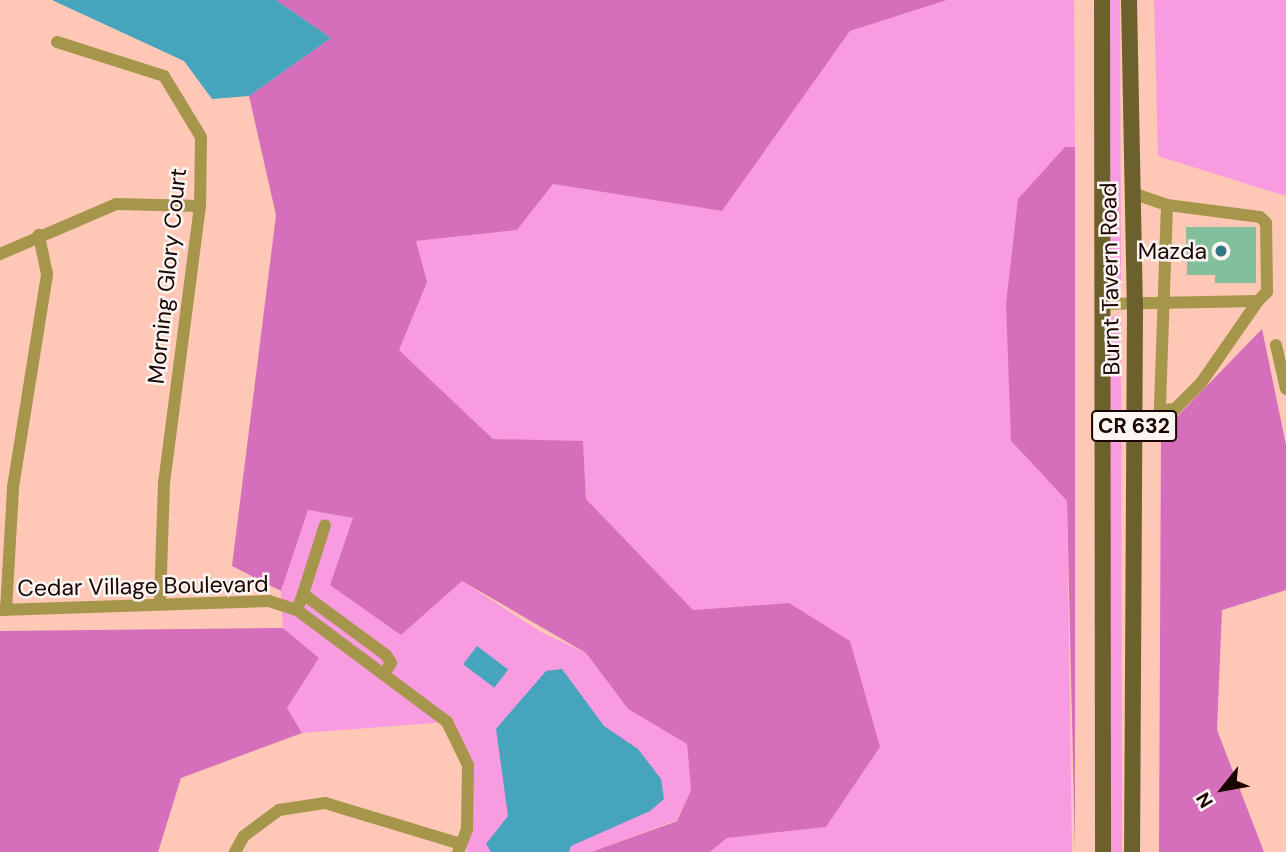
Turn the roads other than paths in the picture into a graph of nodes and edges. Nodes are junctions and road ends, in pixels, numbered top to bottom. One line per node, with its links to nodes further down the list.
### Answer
1 (1102, 0): 10 (main road, Burnt Tavern Road / CR 632)
2 (1129, 0): 4 (main road, Burnt Tavern Road / CR 632)
3 (57, 43): 6 (street, Morning Glory Court)
4 (1133, 193): 5 (street); 12 (main road, Burnt Tavern Road / CR 632)
5 (1167, 205): 9 (street); 11 (street)
6 (201, 206): 7 (street); 17 (street, Morning Glory Court)
7 (39, 234): 8 (street); 18 (street)
8 (0, 254)
9 (1258, 301): 11 (street); 11 (street)
10 (1102, 304): 12 (street); 23 (main road, Burnt Tavern Road / CR 632)
11 (1161, 304): 12 (street)
12 (1135, 305): 24 (main road, Burnt Tavern Road / CR 632)
13 (1276, 345): 14 (street)
14 (1286, 389)
15 (325, 525): 16 (street)
16 (303, 594): 19 (street); 20 (street)
17 (160, 602): 18 (street, Cedar Village Boulevard); 19 (street, Cedar Village Boulevard)
18 (3, 610)
19 (297, 610): 20 (street, Cedar Village Boulevard)
20 (384, 674): 21 (street, Cedar Village Boulevard)
21 (460, 848): 22 (street)
22 (235, 852)
23 (1103, 852)
24 (1132, 852)

